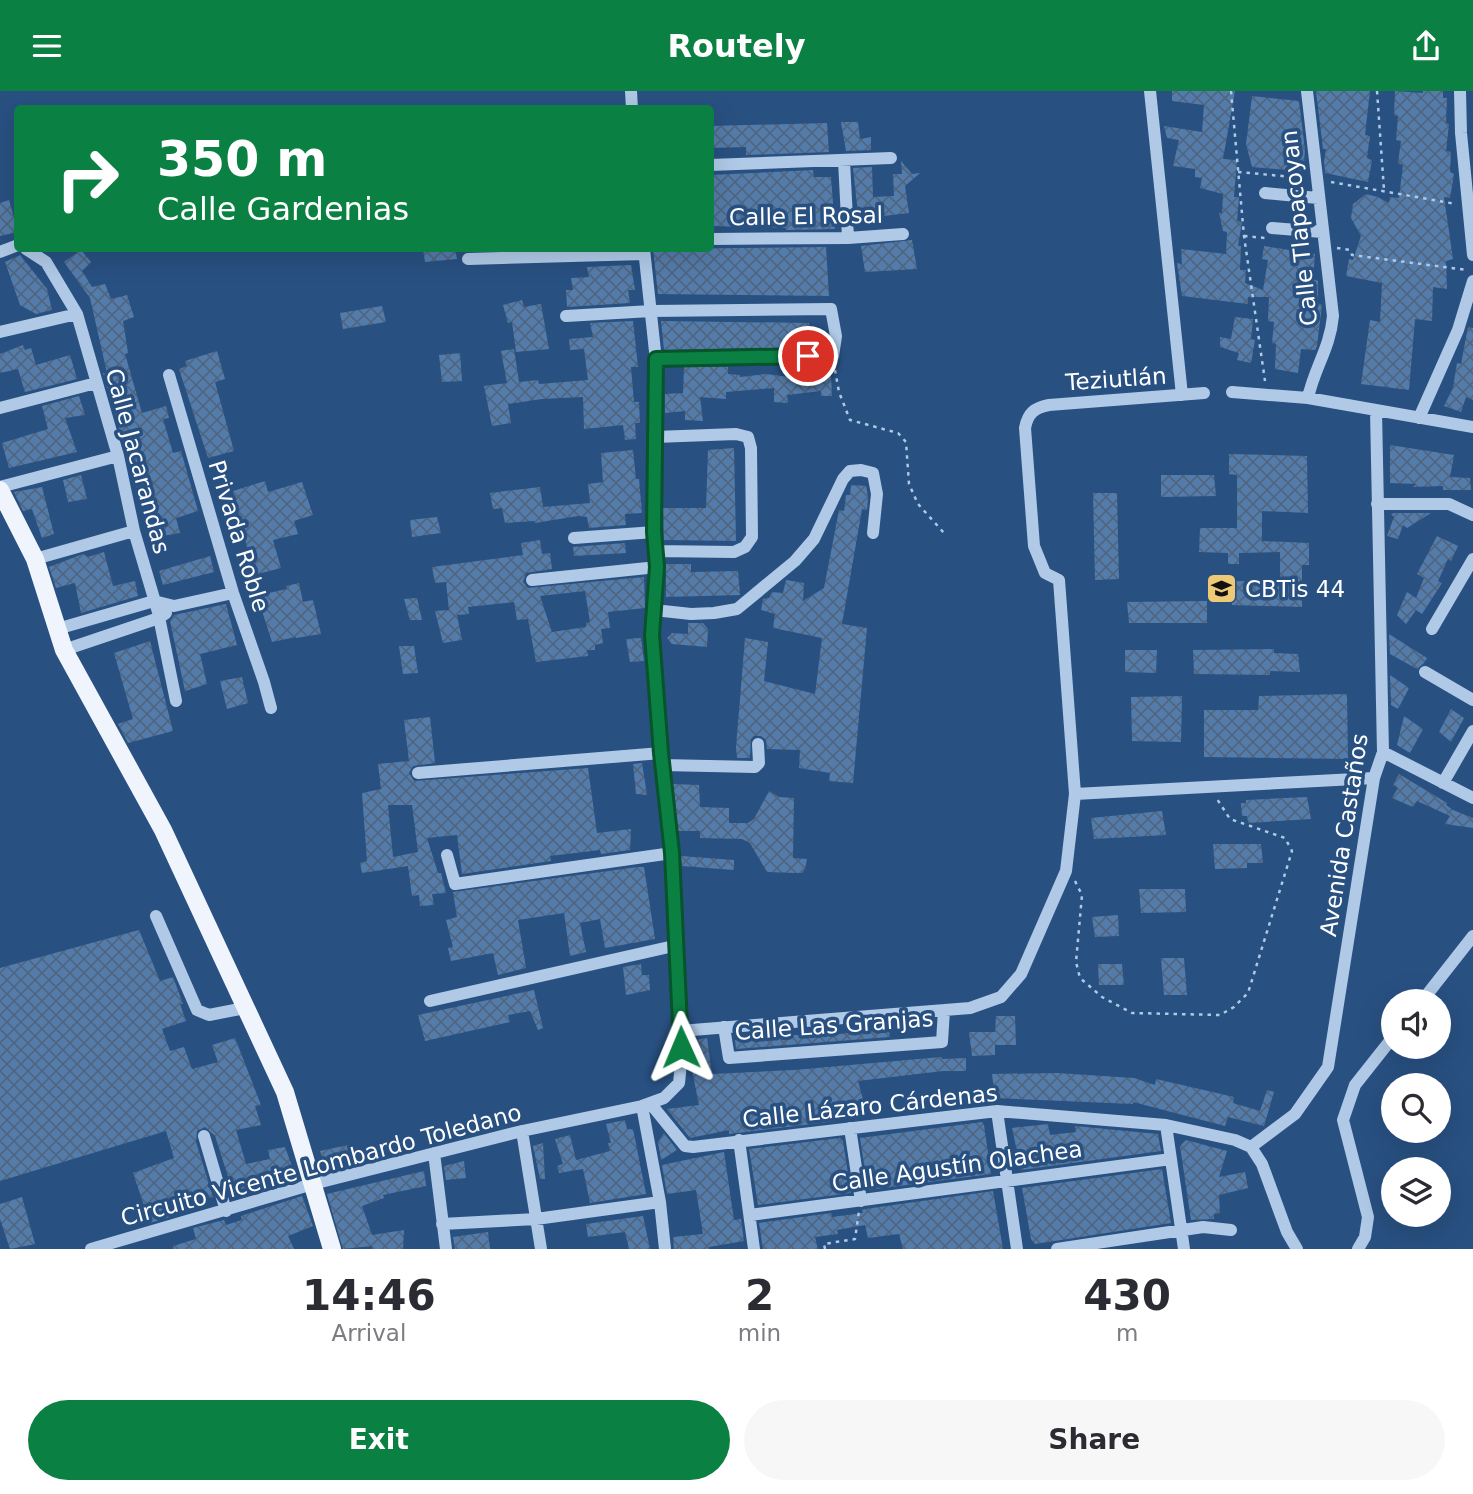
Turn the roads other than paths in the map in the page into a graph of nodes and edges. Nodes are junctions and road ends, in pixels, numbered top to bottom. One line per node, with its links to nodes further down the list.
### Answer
1 (1150, 91): 30 (street)
2 (1307, 91): 8 (street, Calle Tlapacoyan)
3 (1460, 91): 10 (street)
4 (891, 158): 5 (street)
5 (844, 161): 6 (street); 12 (street)
6 (714, 165)
7 (1265, 193): 8 (street)
8 (1318, 198): 14 (street, Calle Tlapacoyan)
9 (1272, 228): 14 (street)
10 (1471, 229): 18 (street)
11 (903, 234): 12 (street, Calle El Rosal)
12 (848, 237): 13 (street, Calle El Rosal)
13 (714, 239)
14 (1323, 239): 31 (street, Calle Tlapacoyan)
15 (31, 252): 22 (street, Calle Jacarandas)
16 (623, 252): 19 (street)
17 (645, 252): 21 (street)
18 (1473, 255)
19 (468, 259)
20 (1473, 281): 34 (street)
21 (651, 311): 23 (street); 25 (street); 25 (street)
22 (77, 314): 24 (street); 27 (street, Calle Jacarandas)
23 (566, 316)
24 (0, 332)
25 (656, 359): 36 (street)
26 (169, 375): 50 (street, Privada Roble)
27 (96, 383): 32 (street); 37 (street, Calle Jacarandas)
28 (1232, 392): 31 (street)
29 (1204, 393): 30 (street, Teziutlán)
30 (1182, 395): 69 (street, Teziutlán)
31 (1308, 398): 33 (street)
32 (0, 408)
33 (1376, 411): 34 (street); 39 (street, Avenida Castaños)
34 (1419, 418): 35 (street)
35 (1473, 427)
36 (655, 436): 42 (street); 45 (street)
37 (118, 456): 38 (street); 41 (street, Calle Jacarandas)
38 (0, 489): 46 (main road)
39 (1377, 504): 40 (street); 64 (street, Avenida Castaños)
40 (1473, 515)
41 (134, 531): 46 (street); 51 (street, Calle Jacarandas)
42 (654, 532): 44 (street); 45 (street)
43 (873, 533): 53 (street)
44 (574, 538)
45 (655, 551): 48 (street)
46 (35, 559): 55 (main road)
47 (1473, 559): 56 (street)
48 (657, 567): 49 (street); 53 (street)
49 (532, 580)
50 (233, 593): 52 (street); 61 (street, Privada Roble)
51 (154, 601): 52 (street); 54 (street, Calle Jacarandas); 55 (street)
52 (174, 606): 54 (street)
53 (654, 610): 65 (street)
54 (159, 618): 57 (street); 60 (street, Calle Jacarandas)
55 (57, 629): 57 (main road)
56 (1432, 629)
57 (64, 650): 78 (main road)
58 (1425, 672): 59 (street)
59 (1473, 700)
60 (176, 701)
61 (271, 708)
62 (1473, 731): 68 (street)
63 (758, 744): 65 (street)
64 (1383, 752): 67 (street, Avenida Castaños); 68 (street)
65 (661, 759): 66 (street); 71 (street)
66 (418, 773)
67 (1374, 778): 69 (street); 90 (street, Avenida Castaños)
68 (1443, 783): 70 (street)
69 (1074, 794): 79 (street)
70 (1473, 798)
71 (672, 853): 72 (street); 75 (street)
72 (447, 855)
73 (156, 916): 78 (street)
74 (1473, 936): 76 (street)
75 (678, 944): 77 (street); 81 (street)
76 (1431, 989)
77 (430, 1001)
78 (245, 1008): 94 (main road)
79 (944, 1010): 80 (street); 80 (street, Calle Las Granjas)
80 (724, 1027): 81 (street)
81 (680, 1031): 83 (street, Circuito Vicente Lombardo Toledano)
82 (1381, 1052): 113 (street)
83 (646, 1105): 87 (street, Circuito Vicente Lombardo Toledano); 89 (street, Calle Lázaro Cárdenas); 96 (street)
84 (998, 1111): 85 (street, Calle Lázaro Cárdenas); 86 (street, Calle Lázaro Cárdenas); 93 (street)
85 (1166, 1125): 90 (street, Calle Lázaro Cárdenas); 92 (street)
86 (850, 1128): 89 (street, Calle Lázaro Cárdenas); 95 (street)
87 (522, 1131): 91 (street, Circuito Vicente Lombardo Toledano); 99 (street)
88 (204, 1136): 97 (street)
89 (739, 1140): 98 (street)
90 (1251, 1147): 112 (street)
91 (434, 1153): 94 (street, Circuito Vicente Lombardo Toledano); 100 (street)
92 (1171, 1159): 93 (street, Calle Agustín Olachea); 102 (street)
93 (1007, 1181): 95 (street, Calle Agustín Olachea); 109 (street)
94 (313, 1184): 97 (street, Circuito Vicente Lombardo Toledano); 104 (main road)
95 (861, 1201): 98 (street, Calle Agustín Olachea)
96 (660, 1202): 99 (street); 107 (street)
97 (226, 1211): 103 (street, Circuito Vicente Lombardo Toledano)
98 (750, 1215): 108 (street)
99 (536, 1219): 100 (street); 106 (street)
100 (442, 1224): 105 (street)
101 (1231, 1230): 102 (street)
102 (1181, 1231): 110 (street); 111 (street)
103 (91, 1249)
104 (332, 1249)
105 (446, 1249)
106 (541, 1249)
107 (665, 1249)
108 (754, 1249)
109 (1017, 1249)
110 (1057, 1249)
111 (1184, 1249)
112 (1297, 1249)
113 (1357, 1249)

